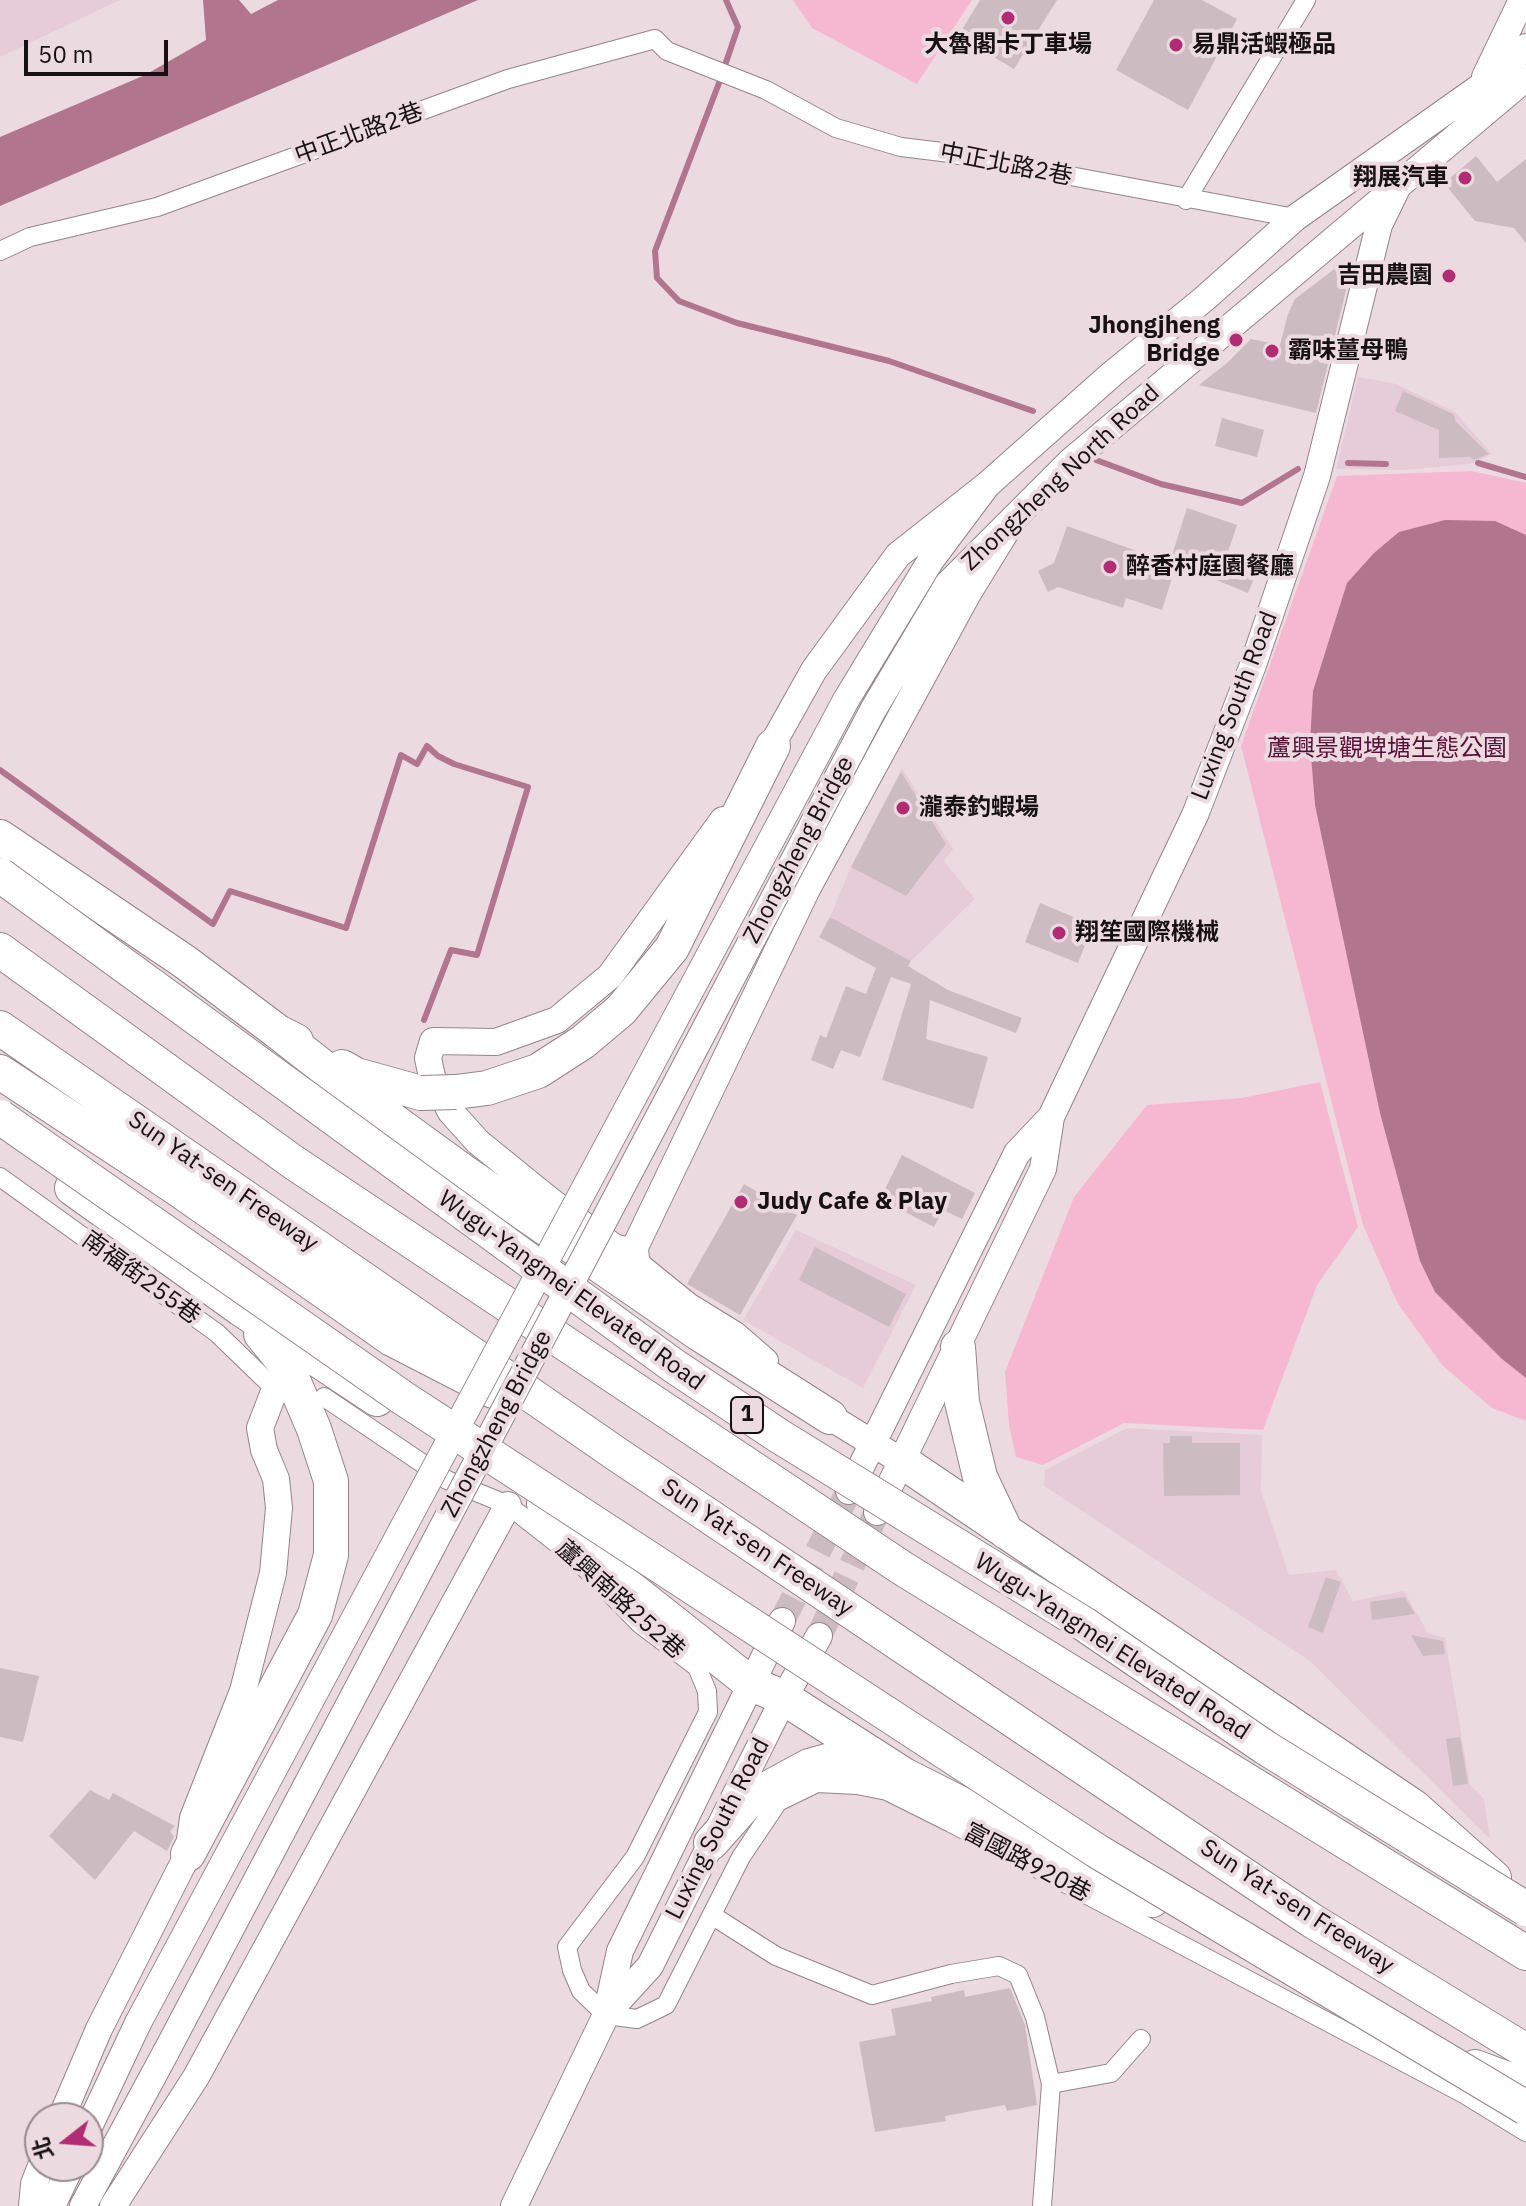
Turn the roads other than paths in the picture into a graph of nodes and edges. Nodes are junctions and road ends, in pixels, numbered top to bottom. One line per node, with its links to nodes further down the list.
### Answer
1 (1306, 0): 7 (street)
2 (1522, 0): 5 (street)
3 (1526, 47): 5 (street, Zhongzheng North Road)
4 (1526, 78): 6 (street, Zhongzheng North Road)
5 (1480, 87): 8 (street, Zhongzheng North Road)
6 (1398, 186): 11 (street, Zhongzheng North Road); 22 (street, Luxing South Road)
7 (1186, 200): 8 (street, 中正北路2巷); 9 (street, 中正北路2巷)
8 (1295, 218): 10 (street, Zhongzheng North Road)
9 (0, 251)
10 (987, 485): 12 (street, Zhongzheng North Road); 14 (street)
11 (1015, 517): 13 (street, Zhongzheng North Road); 25 (street)
12 (846, 700): 54 (street, Zhongzheng Bridge, bridge)
13 (873, 710): 61 (street, Zhongzheng Bridge, bridge)
14 (773, 746): 19 (highway, bridge); 25 (street)
15 (0, 837): 19 (highway)
16 (0, 875): 45 (highway, Wugu-Yangmei Elevated Road / 1, bridge)
17 (0, 950): 47 (highway, 1)
18 (0, 1028): 32 (highway, Sun Yat-sen Freeway)
19 (278, 1032): 30 (highway)
20 (0, 1072): 32 (highway)
21 (0, 1117): 55 (highway, bridge)
22 (1051, 1117): 27 (street, Luxing South Road); 31 (street, Luxing South Road)
23 (0, 1137): 26 (highway)
24 (0, 1177): 28 (street, 南福街255巷)
25 (635, 1247): 30 (street)
26 (241, 1309): 40 (highway); 44 (highway)
27 (958, 1347): 33 (street, Luxing South Road); 37 (highway)
28 (275, 1389): 44 (street)
29 (324, 1397): 35 (street, 蘆興南路252巷)
30 (830, 1417): 31 (street)
31 (872, 1444): 33 (street); 34 (street, Luxing South Road)
32 (618, 1455): 50 (highway, Sun Yat-sen Freeway)
33 (903, 1462): 36 (street, Luxing South Road); 37 (highway)
34 (849, 1491)
35 (508, 1505): 48 (street, 蘆興南路252巷); 62 (street)
36 (877, 1512)
37 (1007, 1533): 45 (highway)
38 (782, 1621): 40 (street, Luxing South Road)
39 (819, 1636): 41 (street, Luxing South Road)
40 (750, 1683): 41 (highway); 48 (street, Luxing South Road)
41 (784, 1698): 42 (highway); 43 (street, Luxing South Road)
42 (904, 1775): 43 (highway); 52 (highway)
43 (711, 1843): 48 (street, Luxing South Road)
44 (188, 1854): 53 (street)
45 (1526, 1908)
46 (713, 1916): 48 (street, 富國路920巷); 51 (street); 56 (street, 富國路920巷)
47 (1526, 1953)
48 (606, 2015): 63 (street, Luxing South Road)
49 (1141, 2039): 51 (street)
50 (1526, 2051)
51 (1051, 2084): 64 (street)
52 (1526, 2086)
53 (68, 2102)
54 (101, 2102)
55 (1526, 2108)
56 (1526, 2132)
57 (35, 2182): 59 (street)
58 (63, 2182): 60 (street)
59 (32, 2206)
60 (52, 2206)
61 (83, 2206)
62 (113, 2206)
63 (514, 2206)
64 (1042, 2206)

